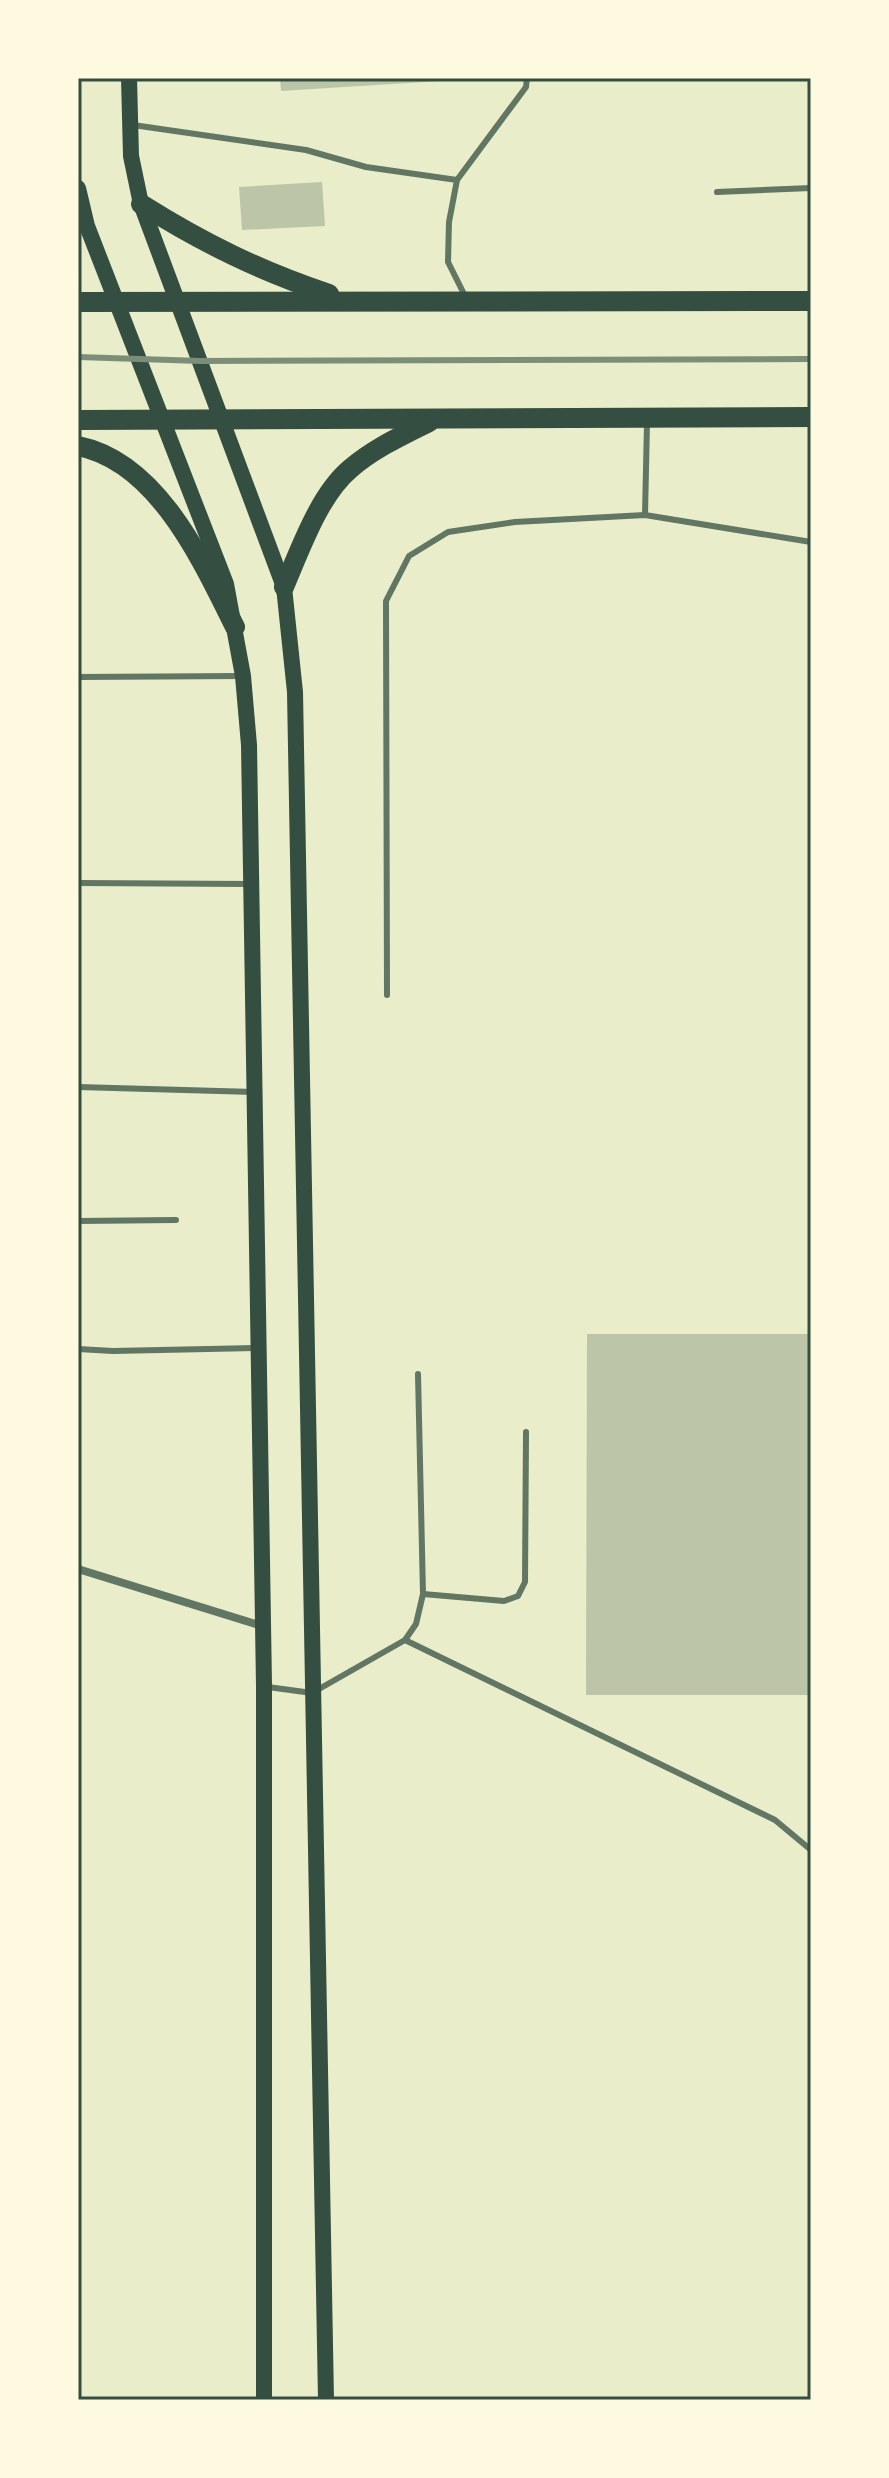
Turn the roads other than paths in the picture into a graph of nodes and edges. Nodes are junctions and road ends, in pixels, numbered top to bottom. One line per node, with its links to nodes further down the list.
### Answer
1 (129, 78): 3 (main road)
2 (527, 78): 4 (lane)
3 (130, 124): 4 (lane); 8 (main road)
4 (457, 180): 14 (lane)
5 (78, 188): 13 (main road)
6 (811, 188): 7 (lane)
7 (717, 192)
8 (141, 204): 9 (main road); 10 (main road)
9 (348, 300): 10 (main road); 14 (main road)
10 (177, 301): 13 (main road); 20 (main road)
11 (811, 301): 14 (main road)
12 (78, 302): 13 (main road)
13 (116, 302): 19 (main road)
14 (468, 303)
15 (811, 417): 16 (main road)
16 (647, 418): 17 (main road); 22 (lane)
17 (434, 419): 20 (main road); 24 (main road)
18 (78, 420): 19 (main road)
19 (163, 420): 20 (main road); 25 (main road)
20 (222, 420): 24 (main road)
21 (78, 446): 25 (main road)
22 (645, 515): 23 (lane); 30 (lane)
23 (811, 542)
24 (284, 587): 44 (main road)
25 (235, 627): 26 (main road)
26 (243, 676): 27 (lane); 29 (main road)
27 (78, 677)
28 (78, 883): 29 (lane)
29 (251, 884): 32 (main road)
30 (387, 995)
31 (78, 1087): 32 (lane)
32 (254, 1092): 35 (main road)
33 (176, 1220): 34 (lane)
34 (78, 1221)
35 (259, 1348): 36 (lane); 41 (main road)
36 (78, 1349)
37 (418, 1374): 40 (lane)
38 (526, 1432): 40 (lane)
39 (78, 1569): 41 (street)
40 (423, 1594): 42 (lane)
41 (263, 1626): 43 (main road)
42 (405, 1640): 44 (lane); 45 (lane)
43 (264, 1686): 44 (lane); 46 (main road)
44 (312, 1693): 47 (main road)
45 (811, 1850)
46 (264, 2400)
47 (326, 2400)

